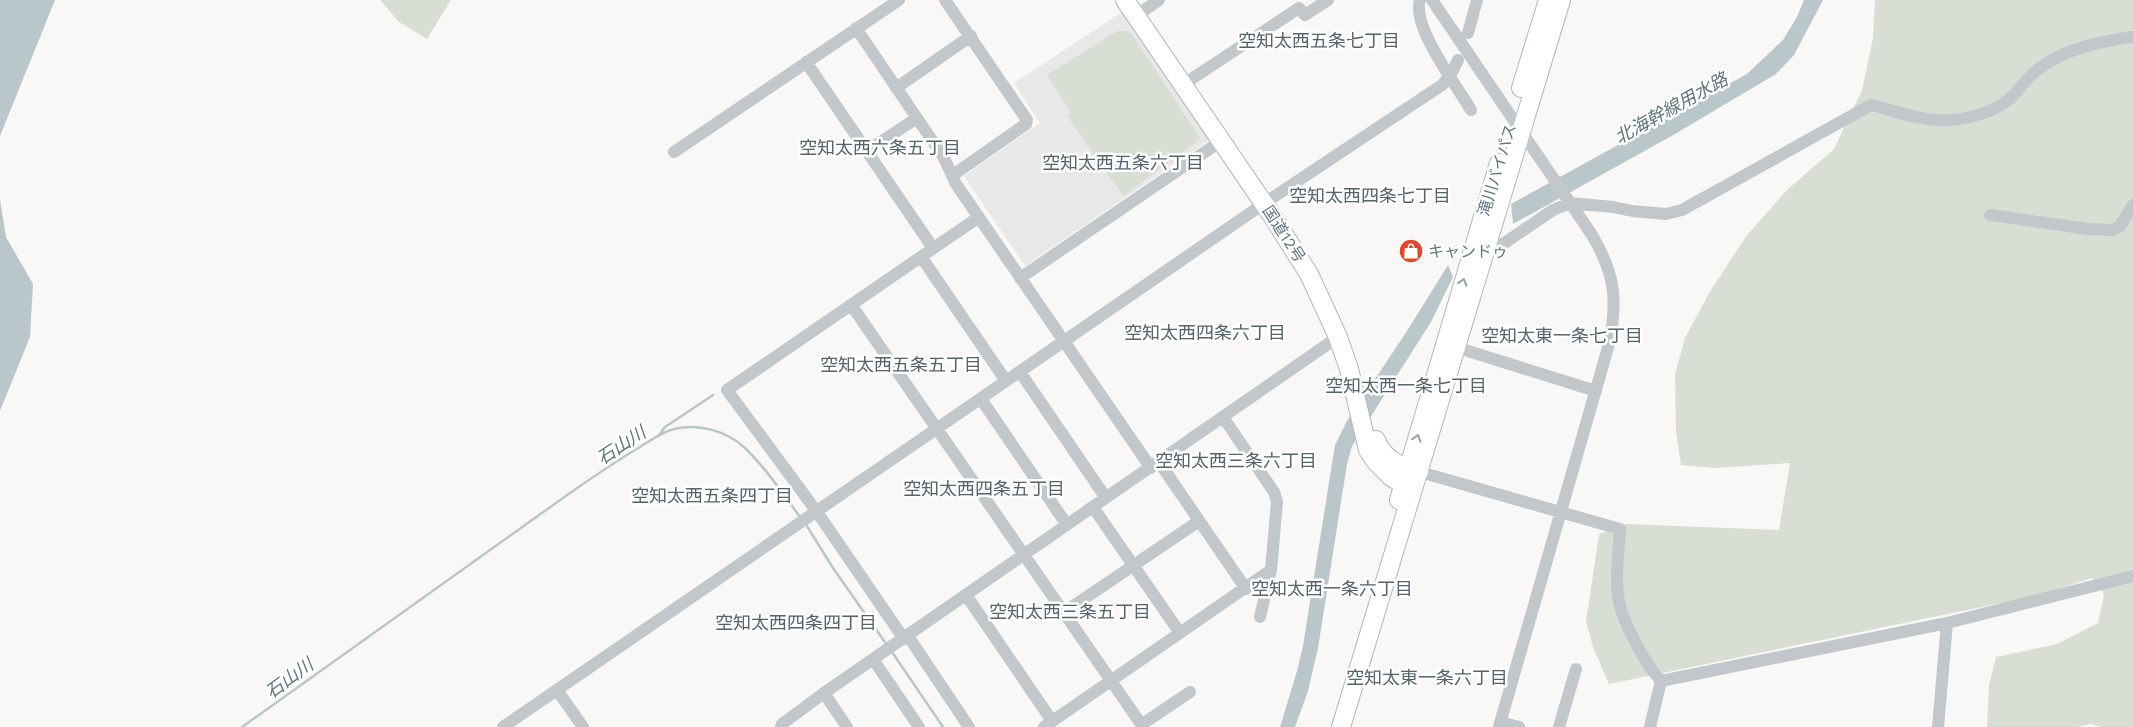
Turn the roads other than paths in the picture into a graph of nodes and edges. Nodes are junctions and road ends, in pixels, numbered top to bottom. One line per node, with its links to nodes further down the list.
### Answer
1 (899, 0): 12 (street)
2 (946, 0): 14 (street)
3 (1124, 0): 24 (highway, 国道12号)
4 (1159, 0): 11 (street)
5 (1328, 0): 19 (street)
6 (1420, 0): 18 (street)
7 (1432, 0): 23 (street)
8 (1548, 0): 23 (highway, 滝川バイパス)
9 (1561, 0): 23 (highway, 滝川バイパス)
10 (1474, 1): 13 (street)
11 (1140, 5): 19 (highway, 国道12号)
12 (856, 28): 17 (street); 20 (street)
13 (1468, 33)
14 (971, 36): 20 (street); 27 (street)
15 (2133, 37): 28 (street)
16 (1458, 60): 18 (street)
17 (806, 62): 25 (street); 26 (street)
18 (1450, 76): 21 (street); 29 (street)
19 (1190, 80): 29 (highway, 国道12号)
20 (896, 88): 22 (street)
21 (1471, 110)
22 (917, 118): 26 (street); 27 (street)
23 (1517, 124): 28 (street); 33 (highway, 滝川バイパス); 40 (highway, 滝川バイパス, one-way to 23)
24 (1220, 141): 29 (highway, 国道12号); 36 (street)
25 (674, 152)
26 (867, 152): 34 (street)
27 (953, 175): 32 (street)
28 (1568, 200): 33 (street); 44 (street)
29 (1268, 201): 38 (highway, 国道12号); 39 (street); 43 (highway, 国道12号)
30 (2133, 205): 31 (street)
31 (1990, 215)
32 (978, 217): 34 (street); 36 (street)
33 (1487, 245): 40 (highway, 滝川バイパス)
34 (933, 248): 35 (street)
35 (922, 258): 37 (street); 42 (street)
36 (1020, 278): 39 (street)
37 (852, 306): 47 (street); 53 (street)
38 (1338, 337): 43 (highway, 国道12号); 46 (street)
39 (1064, 342): 41 (street); 48 (street)
40 (1451, 346): 44 (street); 49 (highway, 滝川バイパス)
41 (1020, 372): 42 (street); 50 (street)
42 (1006, 381): 45 (street)
43 (1359, 389): 49 (highway, 国道12号)
44 (1596, 392): 52 (street)
45 (981, 399): 47 (street); 55 (street)
46 (1223, 417): 48 (street); 58 (street)
47 (938, 429): 53 (street); 56 (street)
48 (1155, 465): 50 (street); 54 (street)
49 (1410, 475): 52 (street); 83 (highway); 84 (highway)
50 (1106, 498): 51 (street)
51 (1093, 507): 55 (street); 57 (street)
52 (1561, 513): 70 (street); 74 (street)
53 (813, 515): 66 (street); 71 (street)
54 (1199, 521): 57 (street); 60 (street)
55 (1067, 525): 56 (street)
56 (1023, 556): 61 (street); 62 (street)
57 (1133, 566): 62 (street); 65 (street)
58 (1271, 570): 60 (street); 63 (street)
59 (2133, 576): 64 (street)
60 (1246, 589): 65 (street)
61 (966, 595): 66 (street); 75 (street)
62 (1063, 613): 69 (street)
63 (1260, 617)
64 (1947, 623): 70 (street); 88 (street)
65 (1180, 633): 69 (street)
66 (902, 640): 67 (street); 82 (street)
67 (878, 656): 73 (street); 81 (street)
68 (1576, 669): 86 (street)
69 (1111, 681): 75 (street); 76 (street)
70 (1661, 681): 87 (street)
71 (557, 690): 77 (street); 78 (street)
72 (1190, 692): 76 (street)
73 (824, 693): 79 (street); 80 (street)
74 (1500, 724): 85 (street)
75 (1047, 725)
76 (1142, 726)
77 (503, 727)
78 (584, 727)
79 (781, 727)
80 (847, 727)
81 (919, 727)
82 (969, 727)
83 (1330, 727)
84 (1341, 727)
85 (1519, 727)
86 (1559, 727)
87 (1650, 727)
88 (1938, 727)

